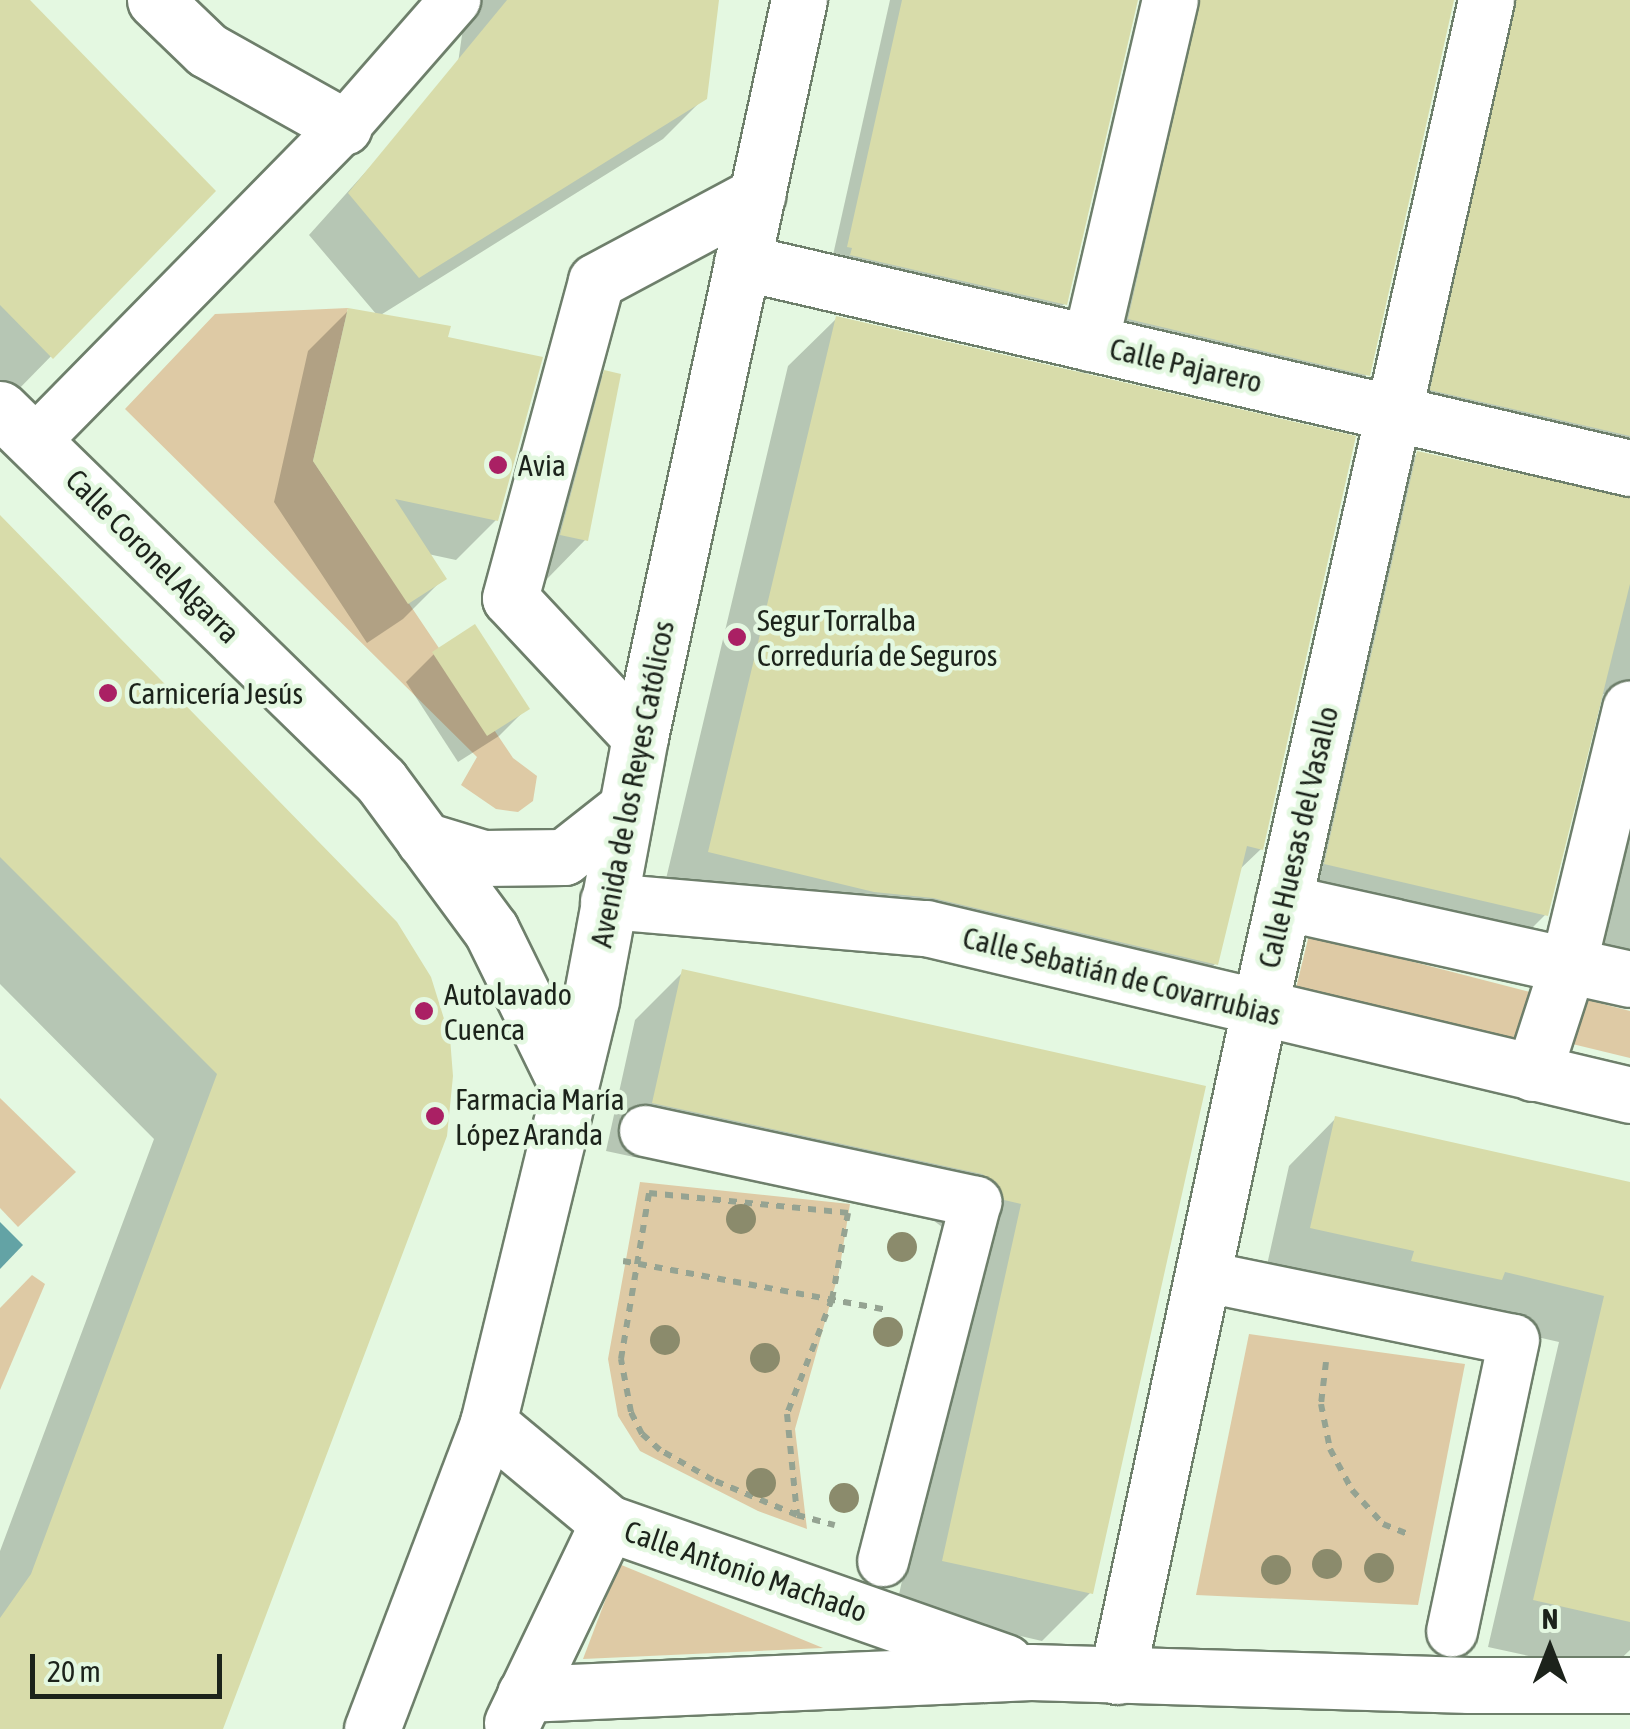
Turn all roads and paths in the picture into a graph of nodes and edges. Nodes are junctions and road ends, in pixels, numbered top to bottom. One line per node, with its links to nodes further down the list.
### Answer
1 (156, 0): 6 (street)
2 (455, 0): 6 (street)
3 (800, 0): 7 (street, Avenida de los Reyes Católicos)
4 (1170, 0): 9 (street)
5 (1486, 0): 10 (street, Calle Huesas del Vasallo)
6 (344, 127): 11 (street)
7 (756, 195): 8 (street, Avenida de los Reyes Católicos); 14 (street)
8 (742, 262): 9 (street, Calle Pajarero); 14 (street, Avenida de los Reyes Católicos)
9 (1090, 343): 10 (street, Calle Pajarero)
10 (1392, 413): 12 (street, Calle Pajarero); 18 (street, Calle Huesas del Vasallo)
11 (18, 425): 16 (street, Calle Coronel Algarra)
12 (1630, 468)
13 (1630, 708): 19 (street)
14 (640, 738): 15 (street, Avenida de los Reyes Católicos)
15 (625, 809): 16 (street); 17 (street, Avenida de los Reyes Católicos)
16 (424, 840): 23 (street, Calle Coronel Algarra)
17 (608, 901): 21 (street, Calle Sebatián de Covarrubias); 23 (street, Avenida de los Reyes Católicos)
18 (1283, 902): 19 (street); 21 (street, Calle Huesas del Vasallo)
19 (1568, 965): 20 (street); 22 (street)
20 (1630, 979)
21 (1258, 1010): 22 (street, Calle Sebatián de Covarrubias); 28 (street, Calle Huesas del Vasallo)
22 (1533, 1073): 24 (street, Calle Sebatián de Covarrubias)
23 (568, 1088): 31 (street, Avenida de los Reyes Católicos)
24 (1630, 1095)
25 (645, 1131): 34 (street)
26 (623, 1261): 27 (path)
27 (635, 1263): 29 (path); 29 (path); 29 (path)
28 (1202, 1276): 35 (street); 37 (street, Calle Huesas del Vasallo)
29 (832, 1299)
30 (1345, 1366): 33 (path)
31 (488, 1423): 32 (street, Calle Antonio Machado); 41 (street, Avenida de los Reyes Católicos)
32 (608, 1523): 36 (street, Calle Antonio Machado); 40 (street)
33 (1417, 1538)
34 (883, 1561)
35 (1452, 1631)
36 (1031, 1672): 37 (street, Calle Antonio Machado); 40 (street, Calle Antonio Machado)
37 (1117, 1676): 39 (street, Calle Antonio Machado)
38 (1630, 1686): 39 (street, Calle Antonio Machado)
39 (1468, 1707)
40 (517, 1712)
41 (372, 1729)

